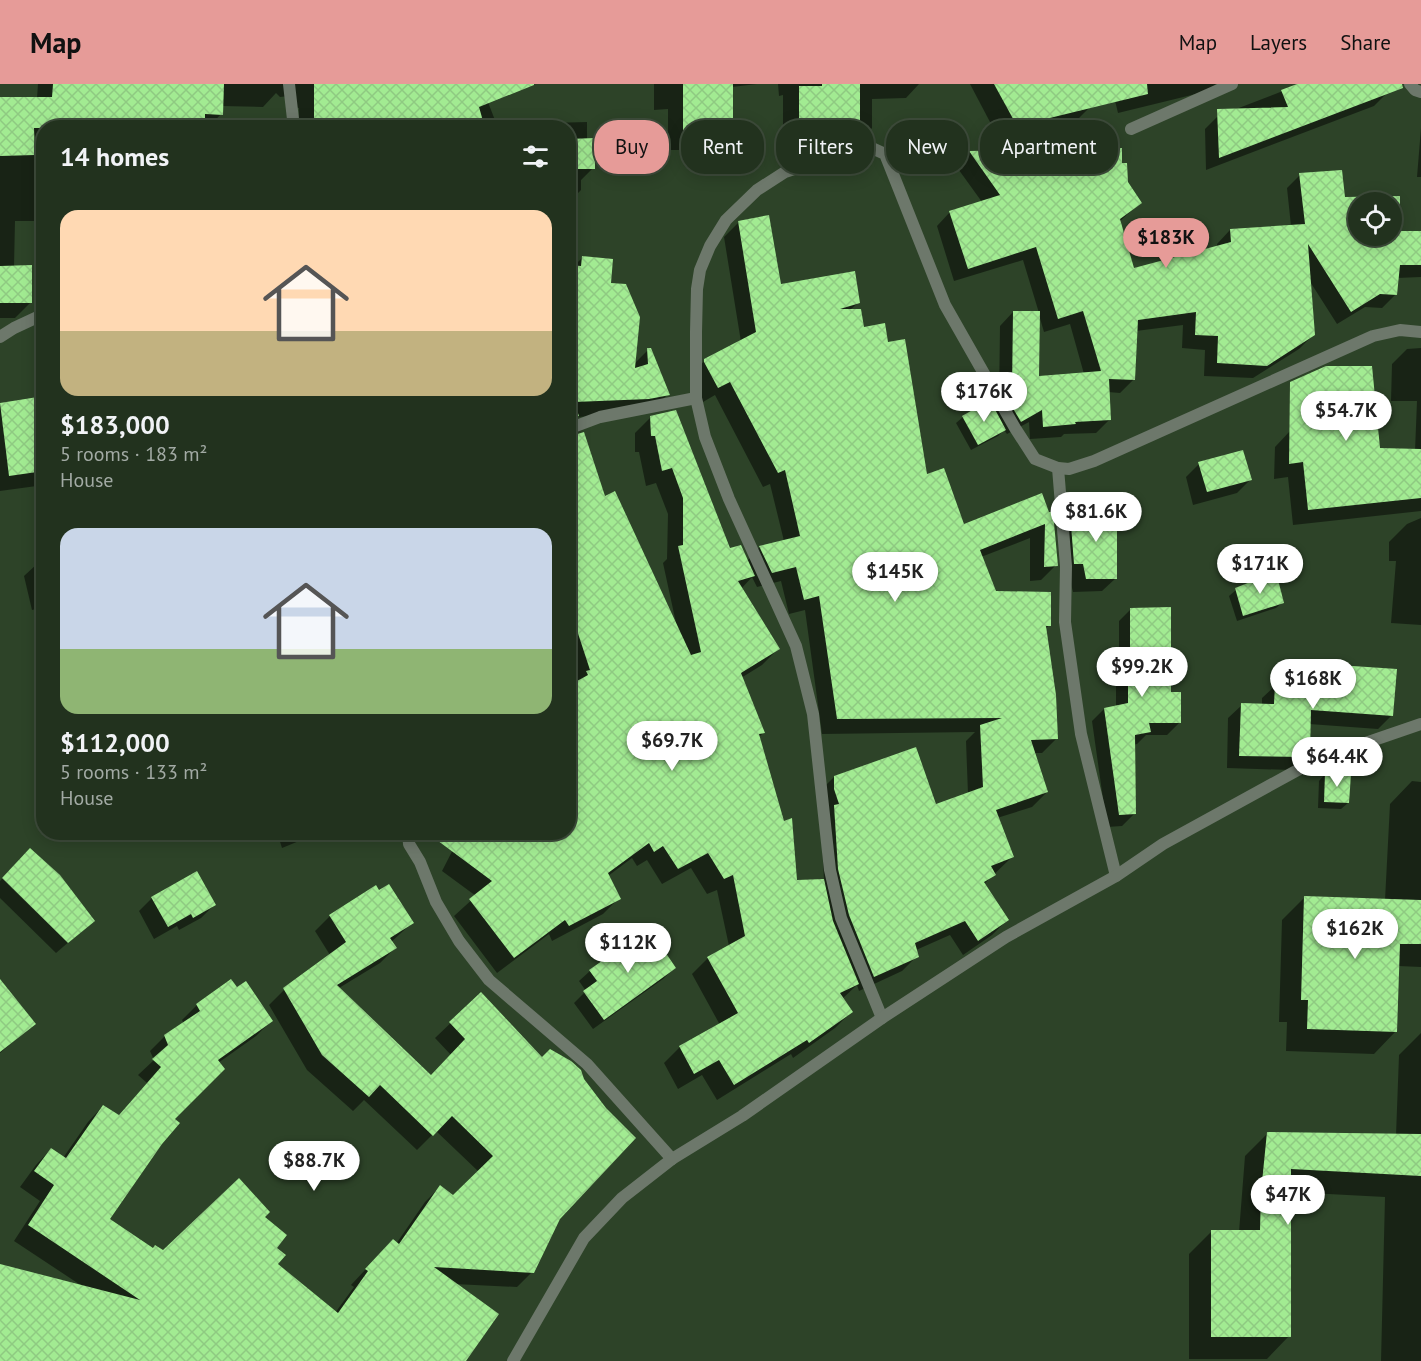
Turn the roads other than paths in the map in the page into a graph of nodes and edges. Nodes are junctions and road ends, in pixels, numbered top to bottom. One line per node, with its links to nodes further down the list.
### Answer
1 (289, 84): 5 (street)
2 (1232, 84): 6 (street)
3 (1410, 84): 4 (street)
4 (1421, 92)
5 (293, 120)
6 (1131, 129)
7 (36, 318): 9 (street)
8 (1421, 332): 12 (street)
9 (0, 337)
10 (696, 398): 11 (street); 12 (street); 16 (street)
11 (576, 426)
12 (1058, 468): 15 (street)
13 (1421, 724): 15 (street)
14 (409, 840): 17 (street)
15 (1116, 876): 16 (street)
16 (882, 1018): 17 (street)
17 (672, 1159): 18 (street)
18 (513, 1361)

